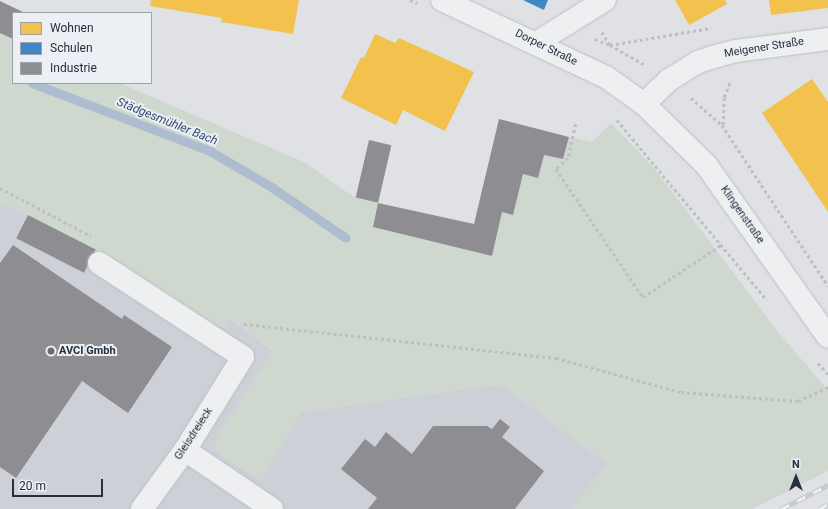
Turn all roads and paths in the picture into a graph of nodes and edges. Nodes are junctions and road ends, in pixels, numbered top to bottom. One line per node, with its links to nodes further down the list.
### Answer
1 (410, 0): 3 (path)
2 (605, 0): 5 (street)
3 (433, 3): 5 (street, Dorper Straße)
4 (828, 39): 6 (street, Meigener Straße)
5 (536, 43): 6 (street, Dorper Straße)
6 (644, 104): 15 (street, Klingenstraße)
7 (613, 116): 11 (path)
8 (576, 124): 11 (path)
9 (0, 188): 10 (path)
10 (96, 239)
11 (720, 245): 13 (path)
12 (99, 263): 19 (street, Gleisdreieck)
13 (769, 304)
14 (237, 323): 18 (path)
15 (828, 337)
16 (813, 357): 17 (path)
17 (828, 374)
18 (828, 387)
19 (185, 450): 20 (street, Gleisdreieck); 21 (street)
20 (142, 509)
21 (272, 509)

